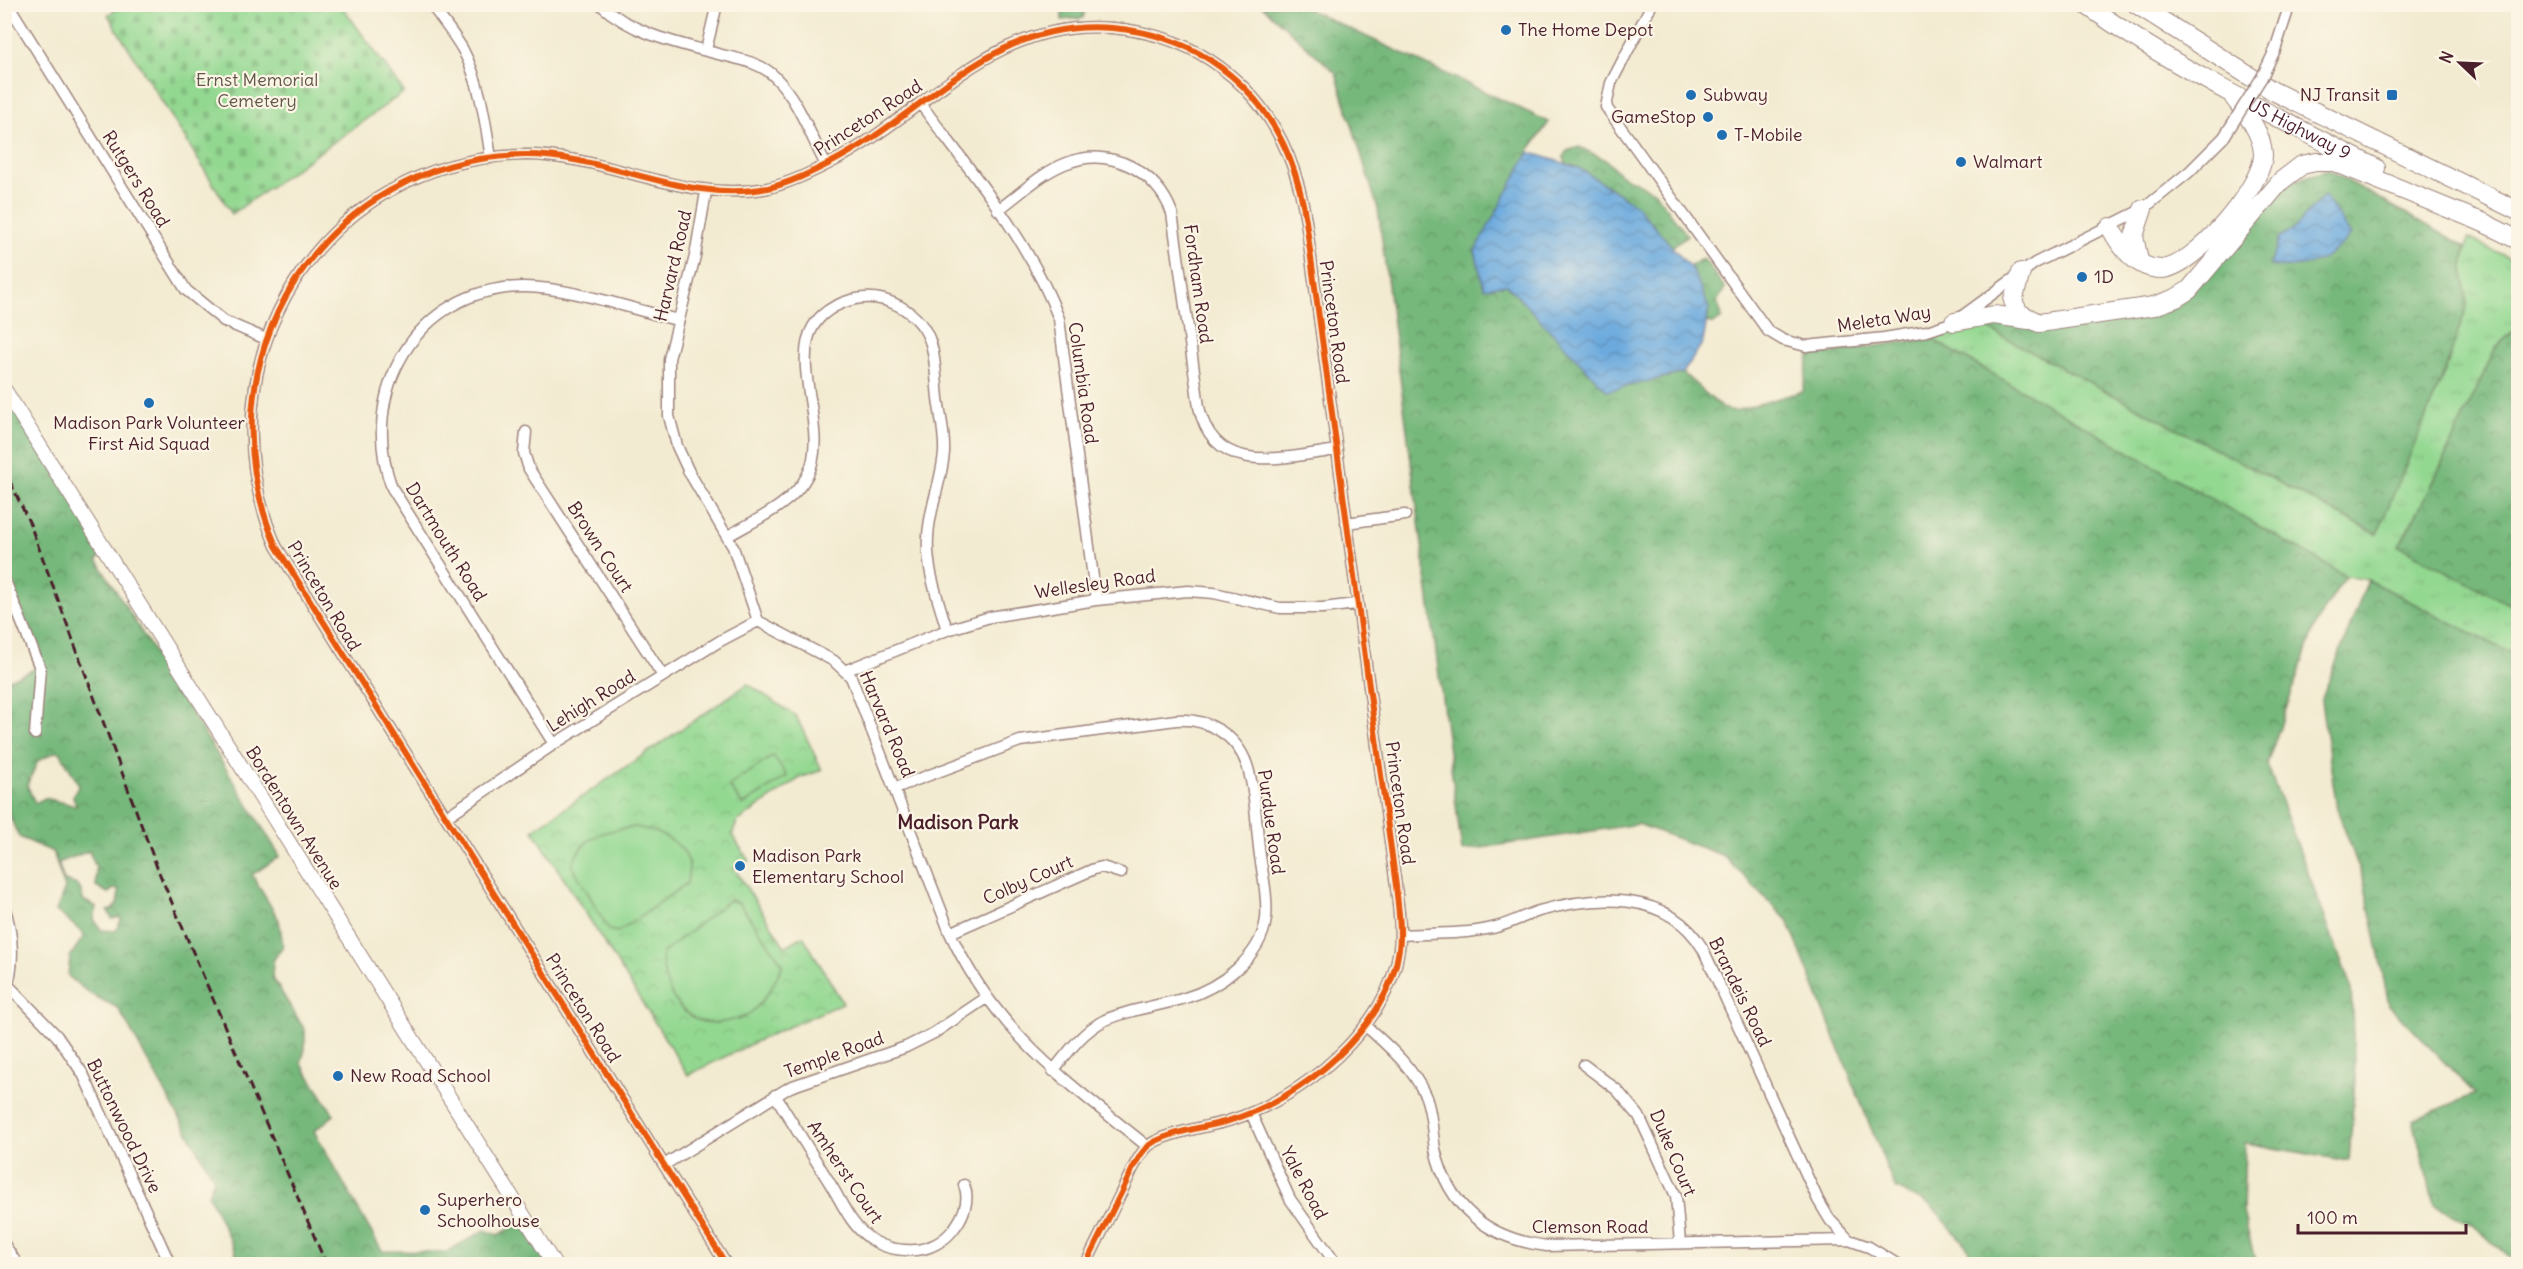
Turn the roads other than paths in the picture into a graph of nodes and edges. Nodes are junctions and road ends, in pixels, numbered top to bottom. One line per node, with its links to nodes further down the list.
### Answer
1 (8, 4): 26 (street, Rutgers Road)
2 (430, 4): 12 (street)
3 (600, 4): 9 (street)
4 (717, 4): 9 (street)
5 (1652, 4): 25 (street, Meleta Way)
6 (2085, 4): 10 (highway, US Highway 9)
7 (2136, 4): 17 (highway, US Highway 9)
8 (2290, 4): 15 (street, Meleta Way, bridge)
9 (705, 50): 13 (street)
10 (2231, 94): 18 (highway, US Highway 9); 21 (highway)
11 (920, 103): 13 (street, Princeton Road); 16 (street, Columbia Road); 29 (street, Princeton Road)
12 (491, 158): 14 (street, Princeton Road); 26 (street, Princeton Road)
13 (826, 165): 14 (street, Princeton Road)
14 (706, 192): 23 (street, Harvard Road)
15 (2144, 208): 19 (street, Meleta Way); 21 (highway)
16 (998, 210): 29 (street, Fordham Road); 34 (street, Columbia Road)
17 (2518, 211)
18 (2489, 225): 20 (highway, US Highway 9); 24 (highway)
19 (2110, 227): 21 (highway); 22 (street, Meleta Way)
20 (2518, 240)
21 (2139, 261)
22 (2021, 272): 24 (highway); 25 (street, Meleta Way)
23 (678, 320): 32 (street, Harvard Road); 41 (street, Dartmouth Road)
24 (2030, 320): 25 (highway)
25 (1954, 322)
26 (266, 339): 43 (street, Princeton Road)
27 (4, 389): 63 (street, Bordentown Avenue)
28 (526, 432): 39 (street, Brown Court)
29 (1337, 450): 31 (street, Princeton Road)
30 (1405, 515): 31 (street)
31 (1346, 524): 35 (street, Princeton Road)
32 (728, 536): 36 (street, Harvard Road); 37 (street)
33 (4, 578): 40 (street)
34 (1096, 600): 35 (street, Wellesley Road); 37 (street, Wellesley Road)
35 (1356, 604): 47 (street, Princeton Road)
36 (758, 621): 38 (street, Harvard Road); 39 (street, Lehigh Road)
37 (946, 630): 38 (street, Wellesley Road)
38 (847, 670): 42 (street, Harvard Road)
39 (663, 676): 41 (street, Lehigh Road)
40 (35, 734)
41 (554, 744): 43 (street, Lehigh Road)
42 (895, 788): 46 (street, Harvard Road); 52 (street, Purdue Road)
43 (446, 817): 56 (street, Princeton Road)
44 (1121, 873): 46 (street, Colby Court)
45 (4, 906): 48 (street)
46 (950, 933): 49 (street, Harvard Road)
47 (1400, 935): 50 (street, Princeton Road); 58 (street, Brandeis Road)
48 (6, 990): 62 (street, Buttonwood Drive)
49 (986, 998): 52 (street, Harvard Road); 53 (street, Temple Road)
50 (1366, 1026): 54 (street, Princeton Road); 59 (street, Clemson Road)
51 (1584, 1065): 59 (street, Duke Court)
52 (1053, 1071): 55 (street, Harvard Road)
53 (775, 1095): 56 (street, Temple Road); 57 (street, Amherst Court)
54 (1251, 1113): 55 (street, Princeton Road); 66 (street, Yale Road)
55 (1147, 1146): 65 (street)
56 (664, 1165): 64 (street, Princeton Road)
57 (964, 1185)
58 (1849, 1240): 59 (street, Clemson Road); 67 (street, Clemson Road)
59 (1680, 1243)
60 (4, 1244): 61 (street)
61 (17, 1264)
62 (170, 1264)
63 (554, 1264)
64 (726, 1264)
65 (1086, 1264)
66 (1336, 1264)
67 (1897, 1264)

